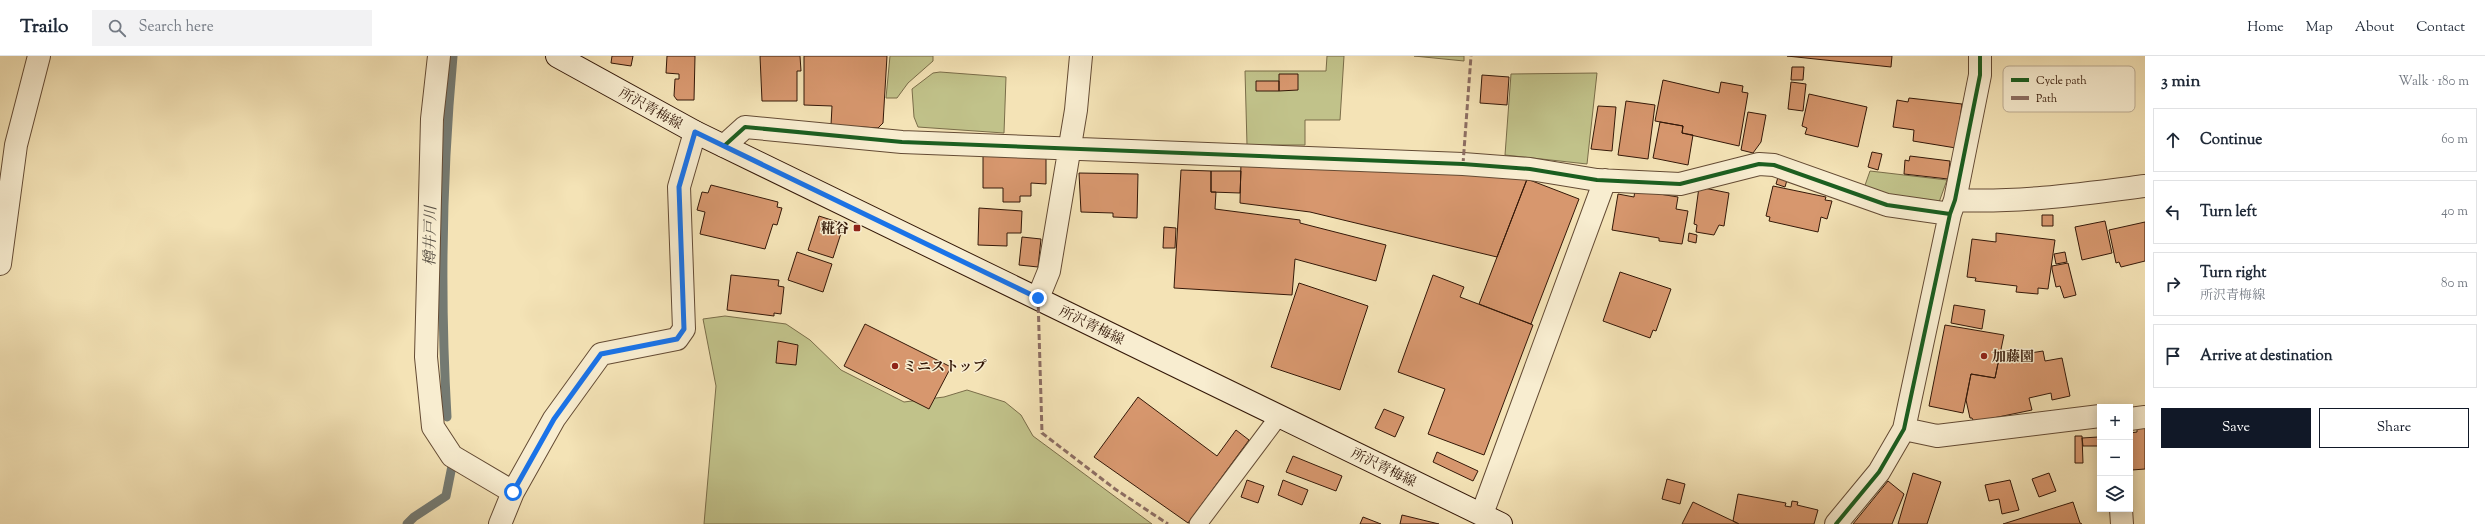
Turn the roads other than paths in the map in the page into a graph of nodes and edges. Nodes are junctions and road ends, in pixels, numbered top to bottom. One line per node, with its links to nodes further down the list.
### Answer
1 (39, 56): 12 (street)
2 (439, 56): 19 (street)
3 (557, 56): 6 (street, 所沢青梅線)
4 (1081, 56): 8 (street)
5 (1980, 56): 11 (street)
6 (695, 132): 7 (street, 所沢青梅線); 19 (street)
7 (724, 146): 8 (street); 13 (street, 所沢青梅線)
8 (1068, 149): 9 (street); 13 (street)
9 (1605, 180): 11 (street); 21 (street)
10 (2145, 186): 11 (street)
11 (1953, 207): 18 (street)
12 (0, 264)
13 (1038, 298): 14 (street, 所沢青梅線)
14 (1279, 416): 21 (street, 所沢青梅線); 23 (lane)
15 (2097, 416): 18 (street)
16 (2145, 417): 17 (street)
17 (2133, 419)
18 (1904, 429): 25 (street)
19 (513, 492): 22 (street)
20 (2121, 512): 26 (street)
21 (1482, 514): 24 (street, 所沢青梅線)
22 (500, 524)
23 (1198, 524)
24 (1502, 524)
25 (1836, 524)
26 (2122, 524)

